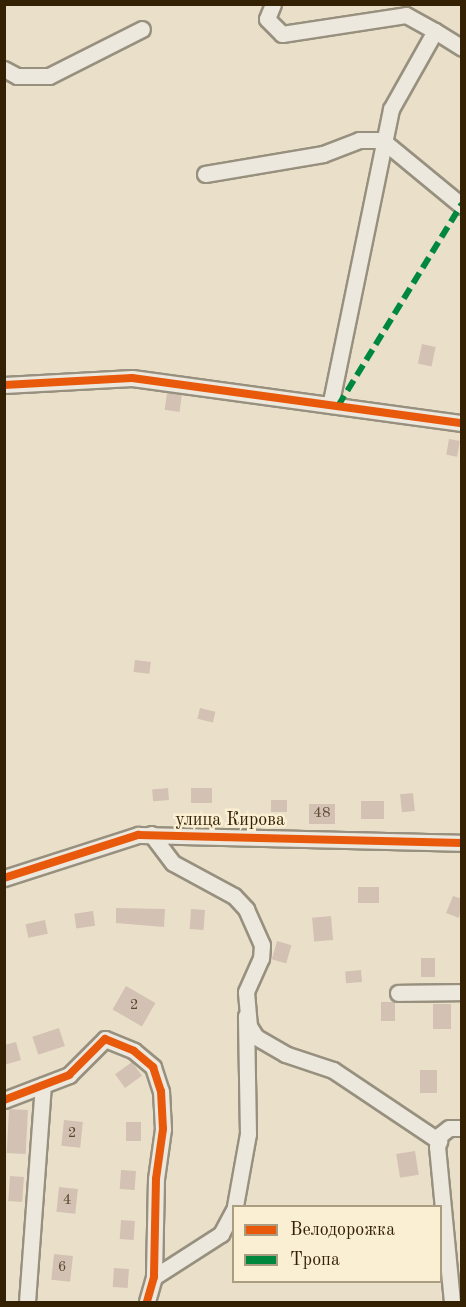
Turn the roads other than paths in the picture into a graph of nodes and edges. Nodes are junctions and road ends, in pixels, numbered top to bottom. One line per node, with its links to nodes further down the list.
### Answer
1 (273, 4): 3 (street)
2 (142, 29): 5 (street)
3 (435, 31): 4 (street); 6 (street)
4 (462, 48)
5 (4, 69)
6 (382, 140): 7 (street); 8 (street); 10 (street)
7 (205, 174)
8 (462, 206)
9 (4, 385): 10 (street)
10 (330, 405): 11 (street)
11 (462, 423)
12 (151, 834): 13 (street, улица Кирова); 14 (street, улица Кирова); 17 (street)
13 (462, 843)
14 (4, 878)
15 (462, 992): 16 (street)
16 (398, 993)
17 (246, 1010): 21 (street); 22 (street)
18 (43, 1086): 19 (street); 26 (street); 27 (street)
19 (4, 1100)
20 (462, 1128): 21 (street)
21 (439, 1140): 23 (street)
22 (235, 1205)
23 (441, 1205)
24 (442, 1211): 29 (street)
25 (232, 1212): 26 (street)
26 (154, 1277): 28 (street)
27 (27, 1302)
28 (147, 1302)
29 (452, 1302)

